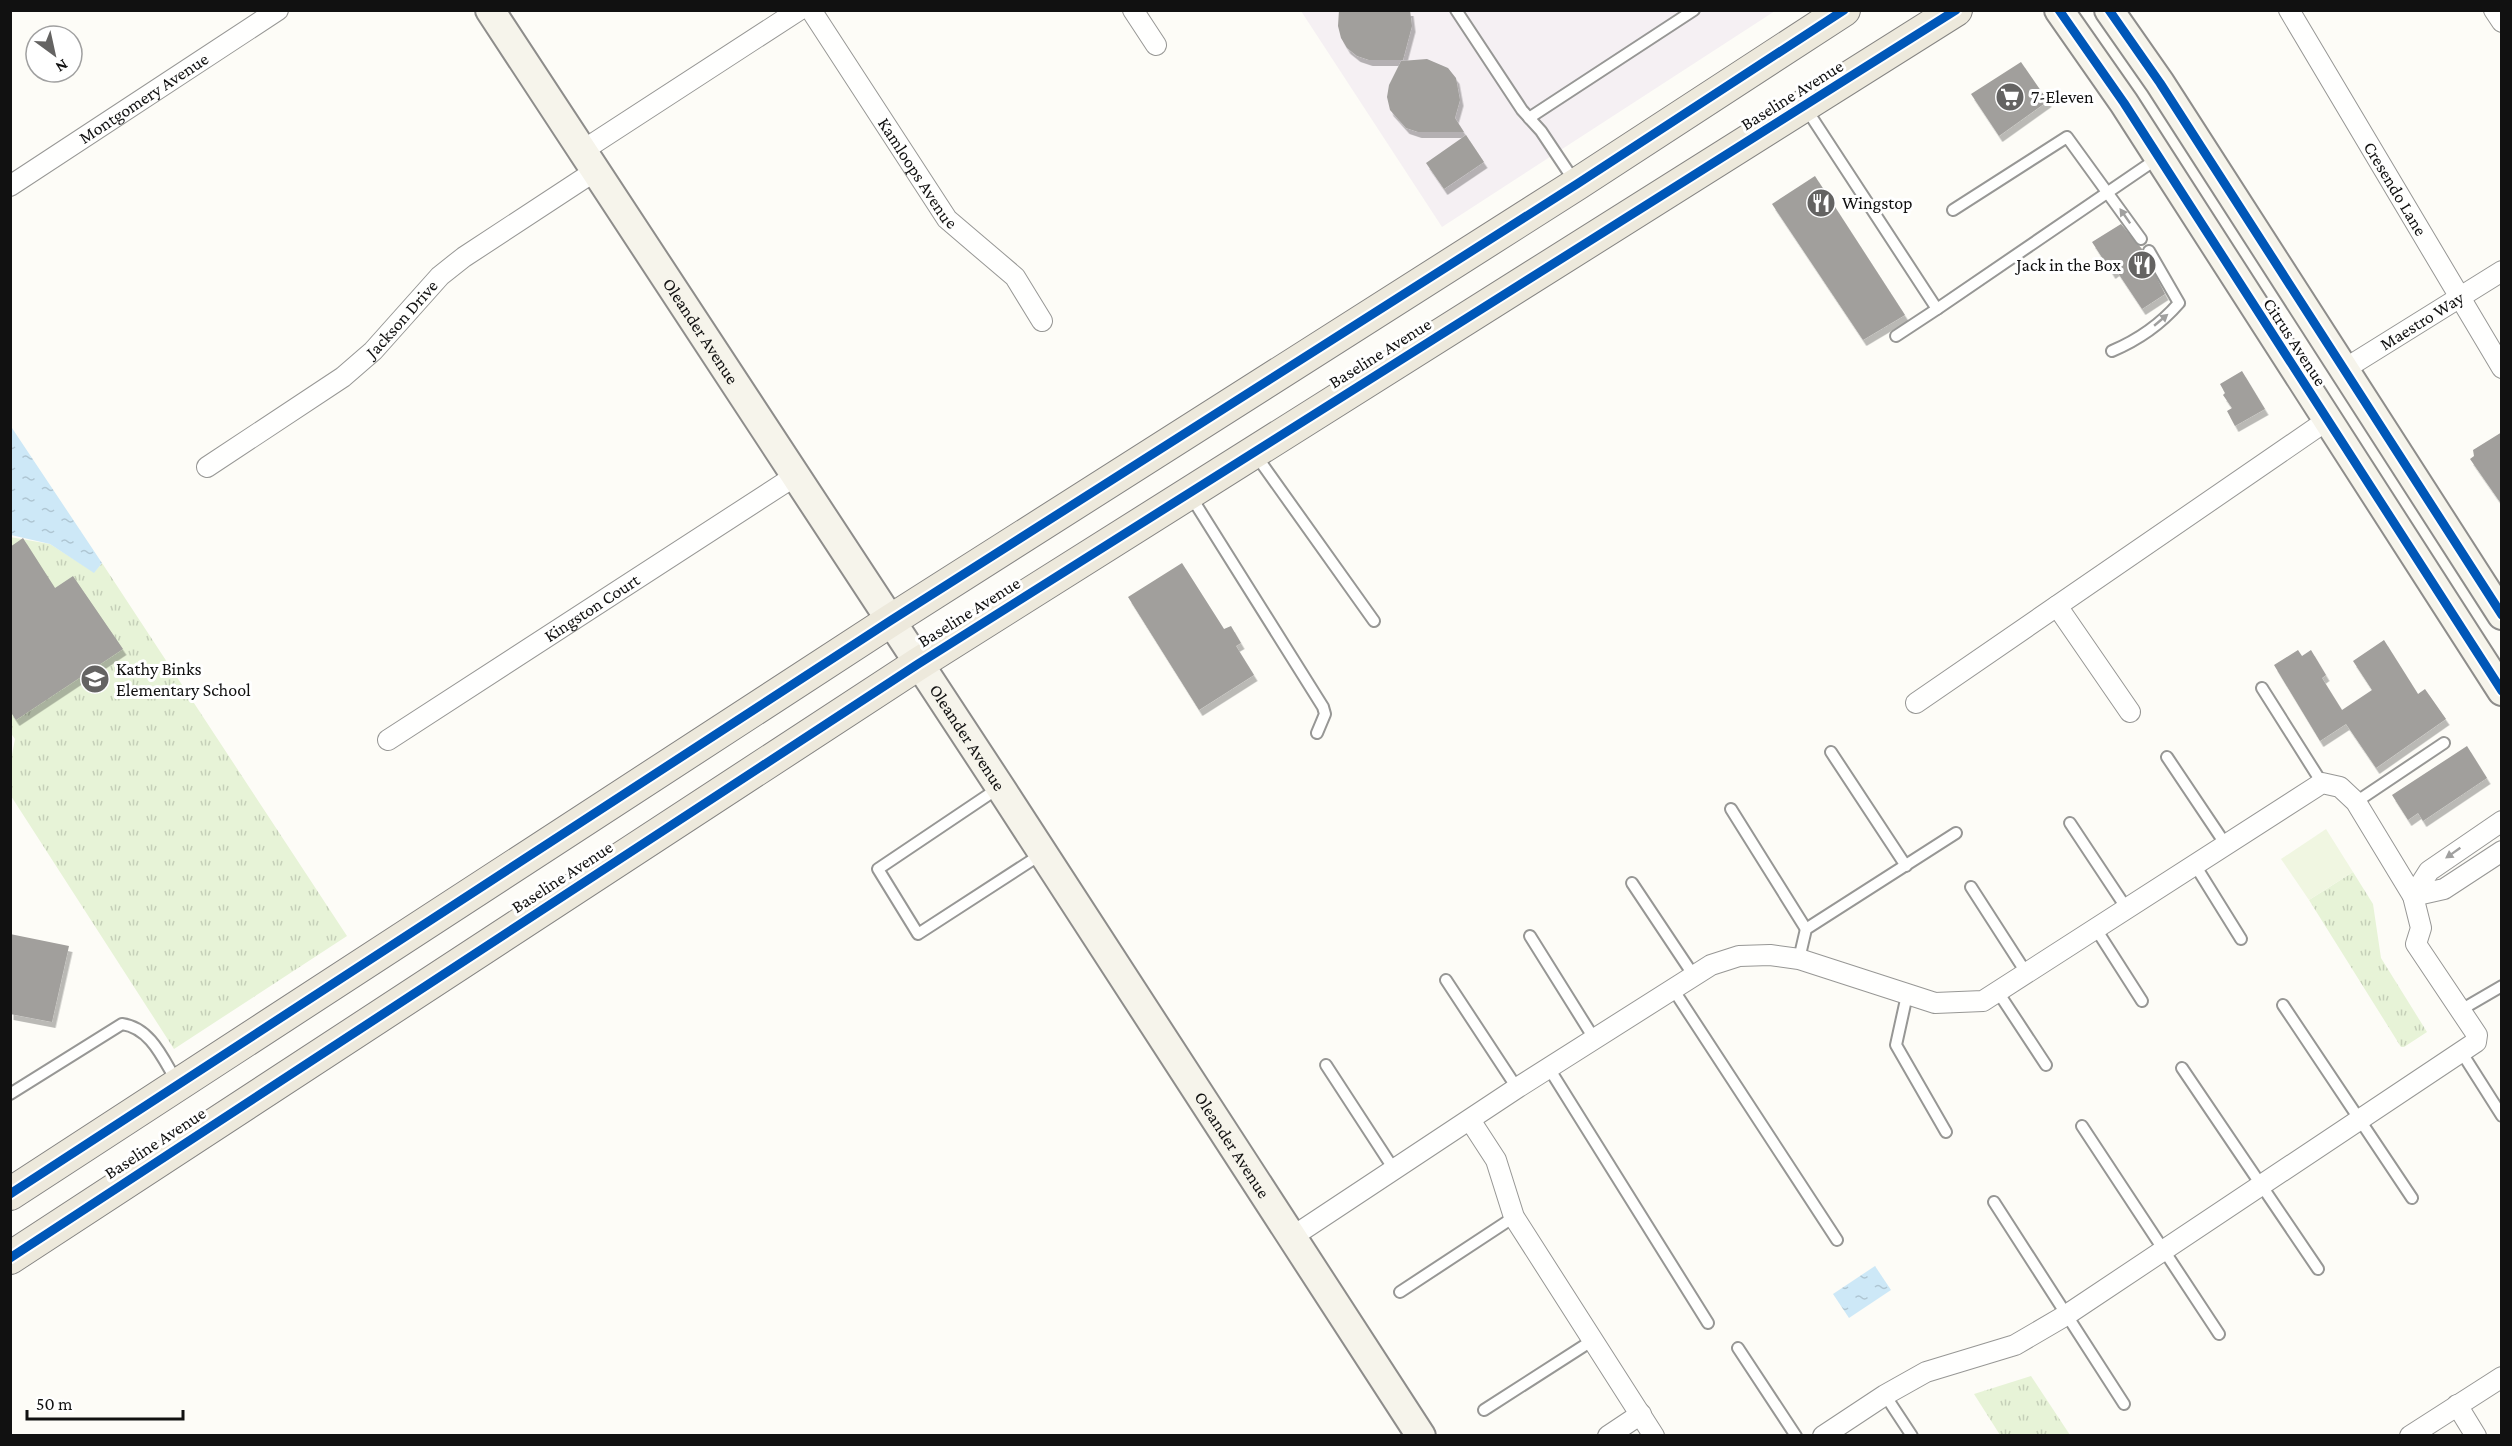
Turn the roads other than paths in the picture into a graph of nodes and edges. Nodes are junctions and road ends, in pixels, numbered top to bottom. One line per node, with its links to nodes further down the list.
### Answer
1 (278, 10): 21 (street, Montgomery Avenue)
2 (490, 10): 19 (street, Oleander Avenue)
3 (799, 10): 19 (street, Jackson Drive)
4 (811, 10): 29 (street, Kamloops Avenue)
5 (1133, 10): 15 (street)
6 (1456, 10): 17 (lane)
7 (1694, 10): 17 (lane)
8 (1844, 10): 20 (main road, Baseline Avenue)
9 (1956, 10): 16 (main road, Baseline Avenue)
10 (2059, 10): 18 (street, Citrus Avenue)
11 (2109, 10): 33 (street, Citrus Avenue)
12 (2289, 10): 27 (street, Cresendo Lane)
13 (2494, 10): 14 (street)
14 (2502, 22)
15 (1156, 45)
16 (1804, 106): 28 (lane); 35 (main road, Baseline Avenue)
17 (1529, 118): 20 (lane)
18 (2158, 158): 22 (lane); 34 (street, Citrus Avenue)
19 (589, 161): 36 (street, Jackson Drive); 37 (street, Oleander Avenue)
20 (1577, 184): 41 (main road, Baseline Avenue)
21 (10, 186)
22 (2109, 194): 23 (lane); 24 (lane, one-way to 22); 28 (lane)
23 (1953, 210)
24 (2141, 239)
25 (2149, 251): 31 (lane, one-way to 25)
26 (2502, 271): 27 (street, Maestro Way)
27 (2459, 297): 32 (street, Cresendo Lane); 33 (street, Maestro Way)
28 (1937, 309): 30 (lane)
29 (1042, 321)
30 (1896, 336)
31 (2112, 351)
32 (2502, 368)
33 (2343, 370): 40 (street, Citrus Avenue)
34 (2326, 421): 39 (street); 45 (street, Citrus Avenue)
35 (1254, 452): 38 (main road, Baseline Avenue); 42 (lane)
36 (207, 467)
37 (795, 476): 41 (street, Oleander Avenue); 49 (street, Kingston Court)
38 (1188, 493): 43 (main road, Baseline Avenue); 48 (lane)
39 (2057, 606): 46 (street); 47 (street)
40 (2502, 615)
41 (890, 621): 43 (street, Oleander Avenue); 90 (main road, Baseline Avenue)
42 (1374, 621)
43 (918, 664): 54 (street, Oleander Avenue); 107 (main road, Baseline Avenue)
44 (2262, 688): 53 (lane)
45 (2502, 691)
46 (1916, 703)
47 (2130, 712)
48 (1317, 733)
49 (388, 741)
50 (2444, 743): 55 (lane)
51 (1832, 752): 64 (lane)
52 (2167, 757): 60 (lane)
53 (2322, 783): 55 (street); 60 (street)
54 (1000, 787): 62 (street, Oleander Avenue); 62 (lane)
55 (2355, 802): 67 (street)
56 (1731, 809): 69 (lane)
57 (2502, 821): 67 (street, one-way to 67)
58 (2070, 823): 68 (lane)
59 (1956, 833): 64 (lane)
60 (2226, 845): 63 (street)
61 (2502, 851): 67 (street)
62 (1043, 853): 104 (street, Oleander Avenue)
63 (2195, 865): 68 (street); 72 (lane)
64 (1906, 866): 69 (lane)
65 (1632, 883): 75 (lane)
66 (1971, 887): 74 (lane)
67 (2413, 896): 83 (street)
68 (2127, 909): 70 (street)
69 (1806, 929): 73 (lane)
70 (2096, 929): 74 (street); 81 (lane)
71 (1530, 936): 84 (lane)
72 (2241, 939)
73 (1799, 959): 75 (street); 80 (street)
74 (2027, 974): 79 (street)
75 (1694, 976): 78 (street)
76 (1446, 980): 91 (lane)
77 (2502, 986): 83 (lane)
78 (1673, 989): 84 (street); 105 (lane)
79 (1998, 992): 80 (street); 87 (lane)
80 (1907, 995): 97 (lane)
81 (2142, 1001)
82 (2283, 1005): 94 (lane)
83 (2459, 1011): 85 (street)
84 (1595, 1040): 89 (street)
85 (2462, 1053): 93 (lane); 94 (street)
86 (1326, 1065): 98 (lane)
87 (2046, 1065)
88 (2182, 1068): 99 (lane)
89 (1550, 1070): 91 (street); 111 (lane)
90 (179, 1085): 92 (lane); 100 (main road, Baseline Avenue)
91 (1517, 1088): 95 (street)
92 (10, 1094)
93 (2502, 1116)
94 (2359, 1119): 99 (street); 101 (lane)
95 (1470, 1120): 98 (street); 103 (street)
96 (2082, 1126): 106 (lane)
97 (1946, 1132)
98 (1395, 1171): 104 (street)
99 (2263, 1185): 106 (street); 108 (lane)
100 (10, 1194)
101 (2412, 1198)
102 (1994, 1202): 110 (lane)
103 (1514, 1217): 109 (lane); 113 (street)
104 (1292, 1237): 121 (street, Oleander Avenue)
105 (1837, 1240)
106 (2164, 1250): 110 (street); 112 (lane)
107 (10, 1258)
108 (2318, 1269)
109 (1400, 1292)
110 (2068, 1314): 116 (street); 117 (lane)
111 (1708, 1323)
112 (2219, 1334)
113 (1593, 1340): 119 (lane); 120 (street)
114 (1738, 1348): 124 (lane)
115 (2502, 1377): 118 (street)
116 (1885, 1395): 125 (street); 126 (lane)
117 (2124, 1404)
118 (2457, 1405): 127 (street); 128 (street)
119 (1484, 1410)
120 (1641, 1414): 122 (street); 123 (street)
121 (1421, 1436)
122 (1608, 1436)
123 (1654, 1436)
124 (1796, 1436)
125 (1823, 1436)
126 (1912, 1436)
127 (2410, 1436)
128 (2476, 1436)

